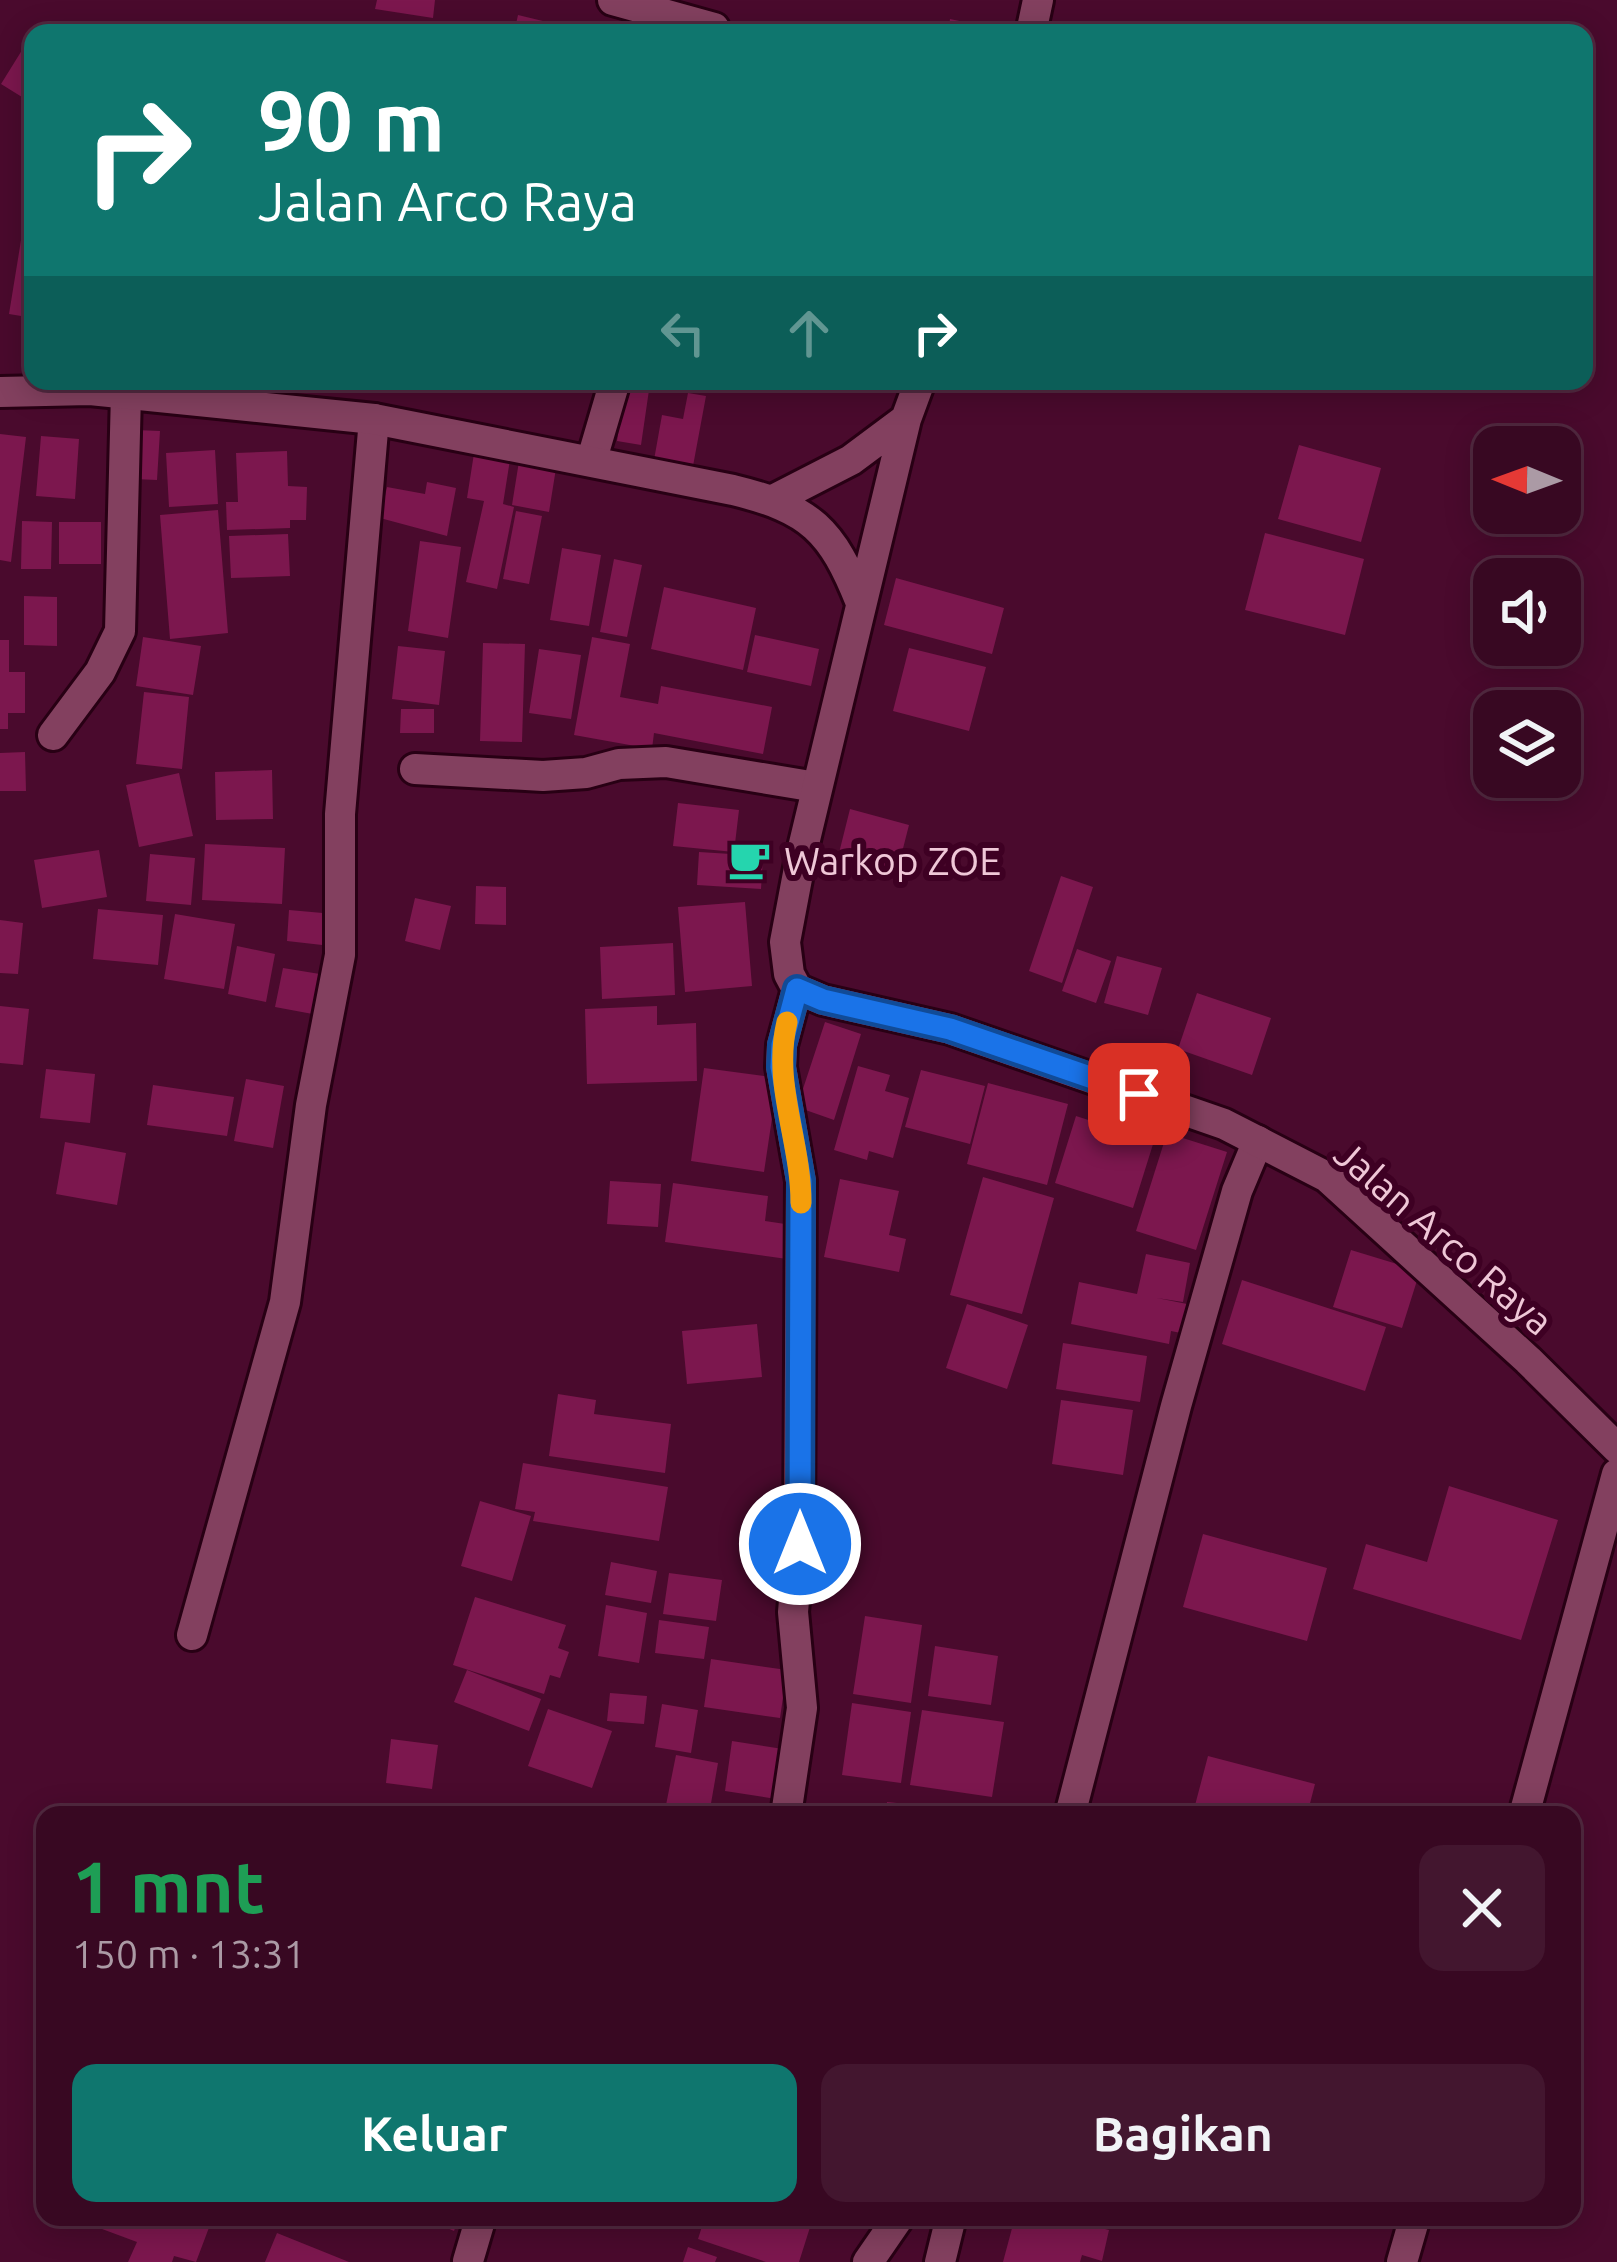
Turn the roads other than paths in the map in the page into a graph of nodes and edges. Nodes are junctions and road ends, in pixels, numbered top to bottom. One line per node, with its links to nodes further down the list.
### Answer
1 (613, 0): 2 (street)
2 (716, 20)
3 (612, 390): 9 (street)
4 (917, 390): 8 (street)
5 (0, 392): 6 (street)
6 (126, 393): 7 (street); 12 (street)
7 (374, 419): 9 (street); 19 (street)
8 (906, 419): 10 (street); 11 (street)
9 (592, 459): 10 (street)
10 (772, 500): 11 (street)
11 (861, 603): 14 (street)
12 (53, 735)
13 (416, 769): 14 (street)
14 (816, 787): 15 (street)
15 (797, 989): 16 (street, Jalan Arco Raya); 20 (street)
16 (1258, 1141): 17 (street, Jalan Arco Raya); 21 (street)
17 (1617, 1448)
18 (1617, 1474): 22 (street)
19 (191, 1635)
20 (787, 1806)
21 (1072, 1806)
22 (1526, 1806)
23 (478, 2226): 27 (street)
24 (893, 2226): 28 (street)
25 (949, 2226): 29 (street)
26 (1412, 2226): 30 (street)
27 (468, 2261)
28 (868, 2262)
29 (940, 2262)
30 (1402, 2262)

